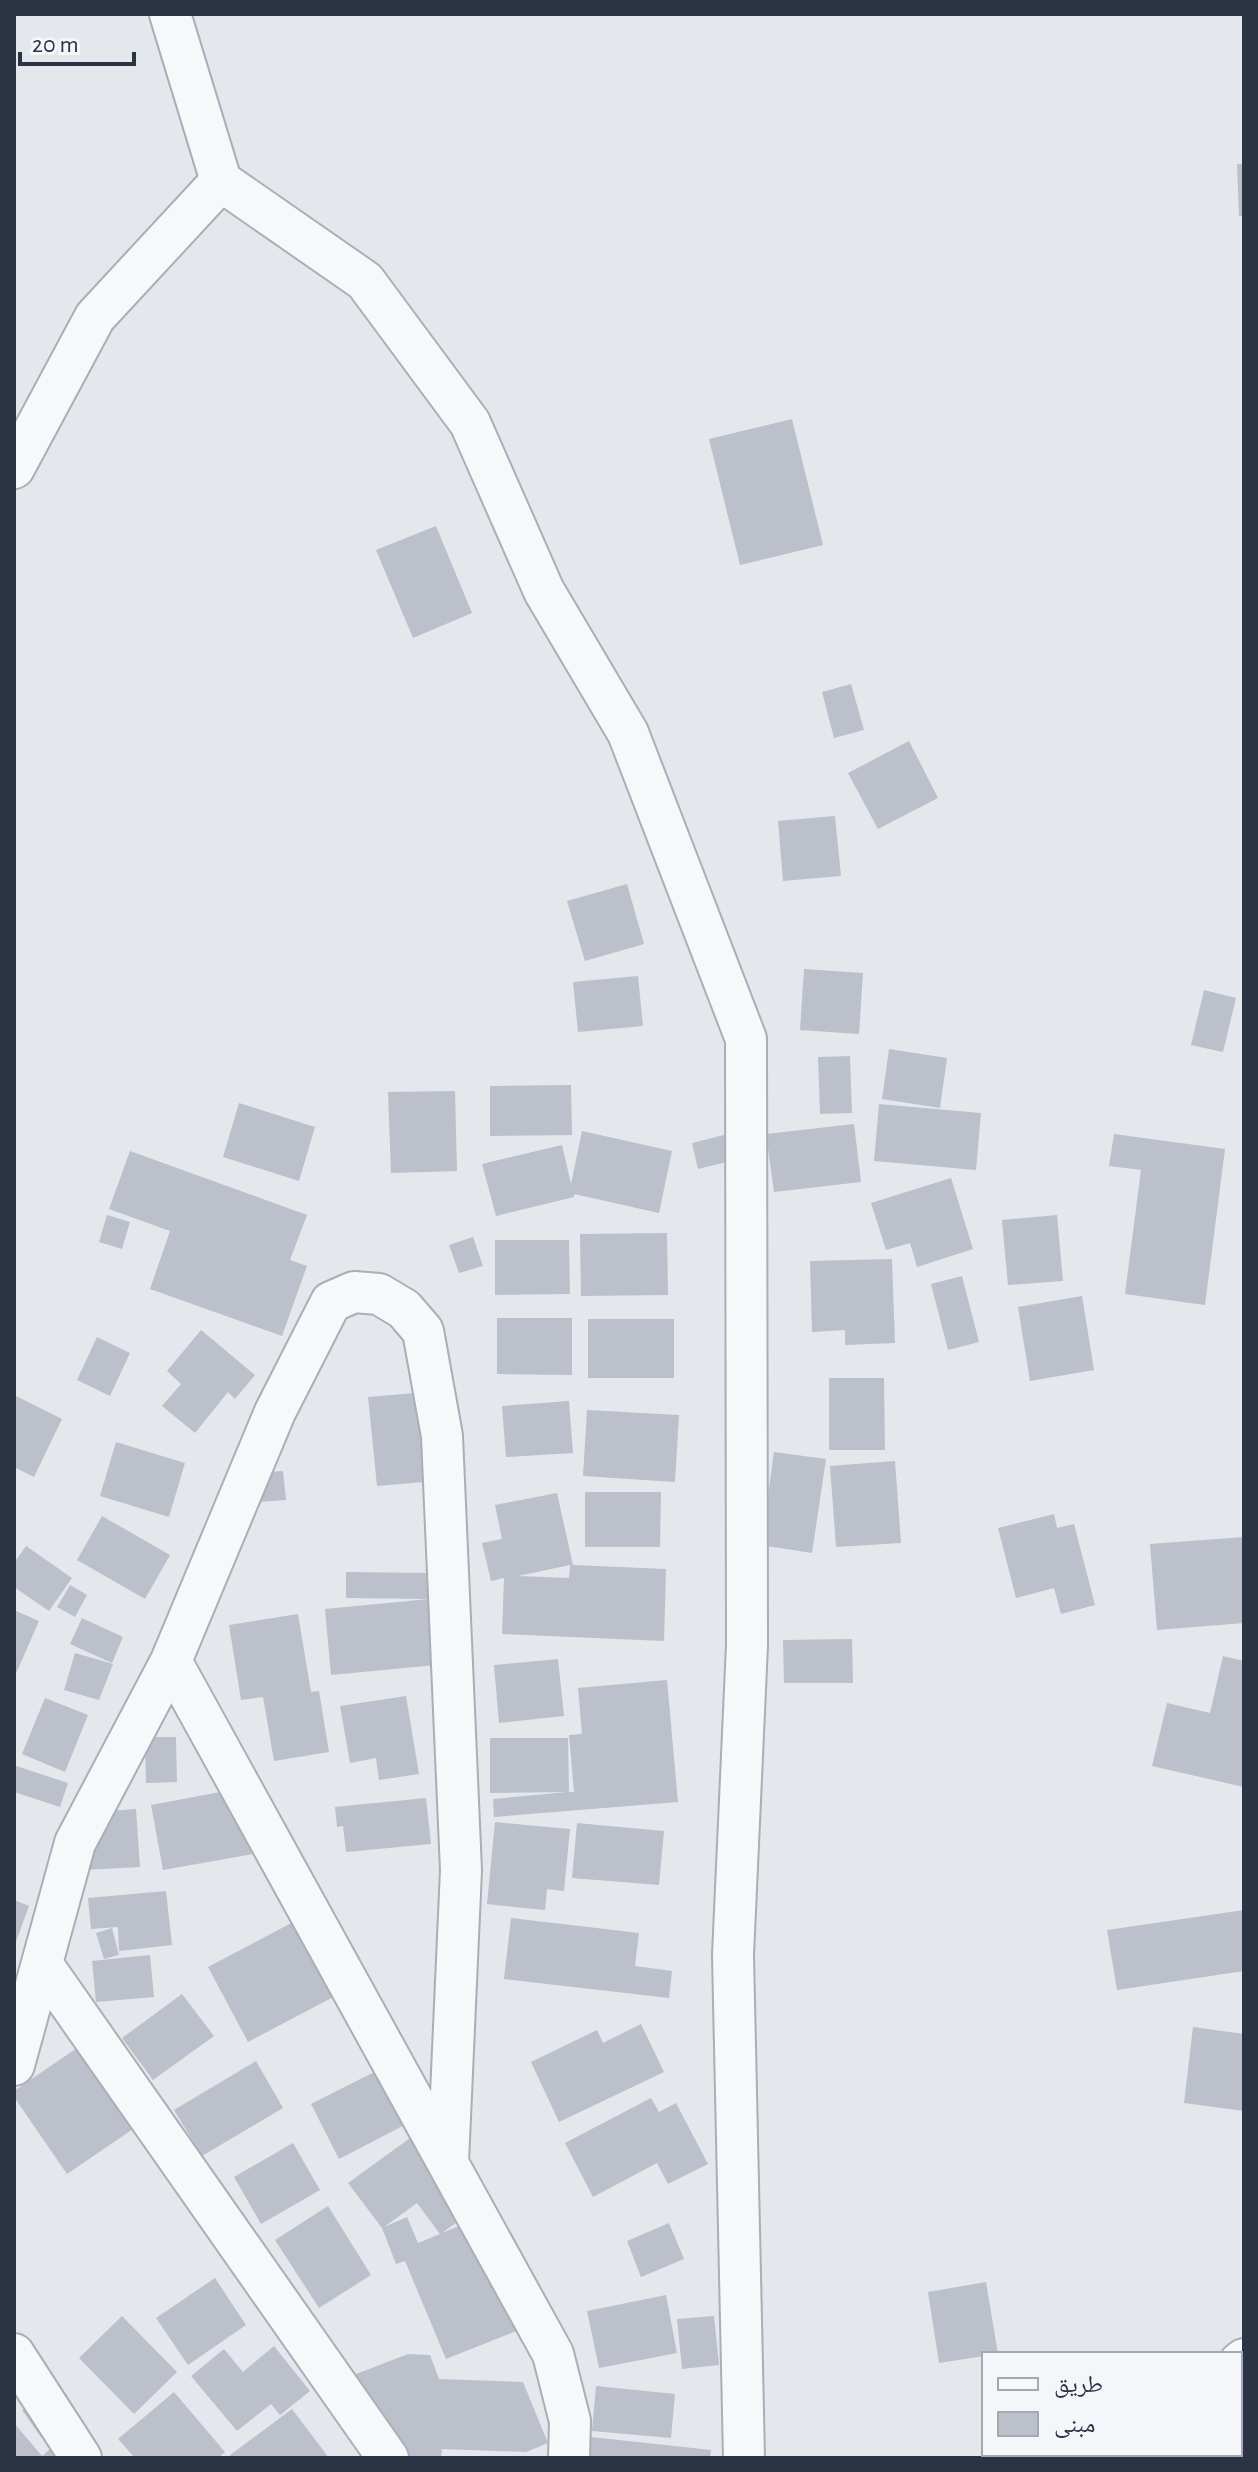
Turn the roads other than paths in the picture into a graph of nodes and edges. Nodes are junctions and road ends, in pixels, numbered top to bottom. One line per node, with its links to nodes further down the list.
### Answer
1 (170, 14): 2 (street)
2 (221, 181): 3 (street); 12 (street)
3 (14, 468)
4 (171, 1661): 5 (street); 7 (street); 7 (street)
5 (42, 1964): 6 (street); 10 (street)
6 (14, 2065)
7 (448, 2162): 11 (street)
8 (14, 2354): 9 (street)
9 (81, 2458)
10 (388, 2458)
11 (569, 2458)
12 (744, 2458)

